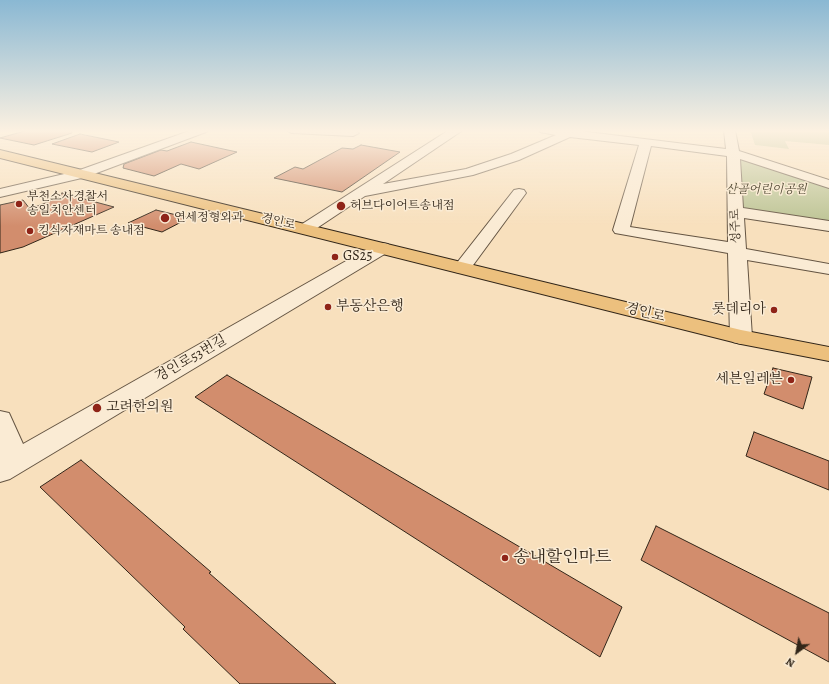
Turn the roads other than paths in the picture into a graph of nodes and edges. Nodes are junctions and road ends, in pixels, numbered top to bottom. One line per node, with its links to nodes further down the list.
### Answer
1 (32, 162): 8 (main road, 경인로)
2 (114, 162): 8 (street)
3 (408, 162): 11 (street)
4 (500, 162): 11 (street)
5 (640, 162): 17 (street, 성주로)
6 (733, 162): 13 (street, 성주로)
7 (761, 162): 9 (street)
8 (81, 174): 10 (street); 15 (main road, 경인로)
9 (829, 184)
10 (0, 193)
11 (360, 193): 15 (street)
12 (519, 193): 18 (street)
13 (736, 212): 14 (street); 17 (street, 성주로)
14 (829, 226)
15 (305, 229): 16 (main road, 경인로)
16 (382, 248): 18 (main road, 경인로); 23 (street, 경인로53번길)
17 (737, 251): 19 (street); 20 (street, 성주로)
18 (462, 268): 20 (main road, 경인로)
19 (829, 269)
20 (742, 337): 21 (main road, 경인로)
21 (829, 354)
22 (0, 420): 23 (street)
23 (8, 466)

